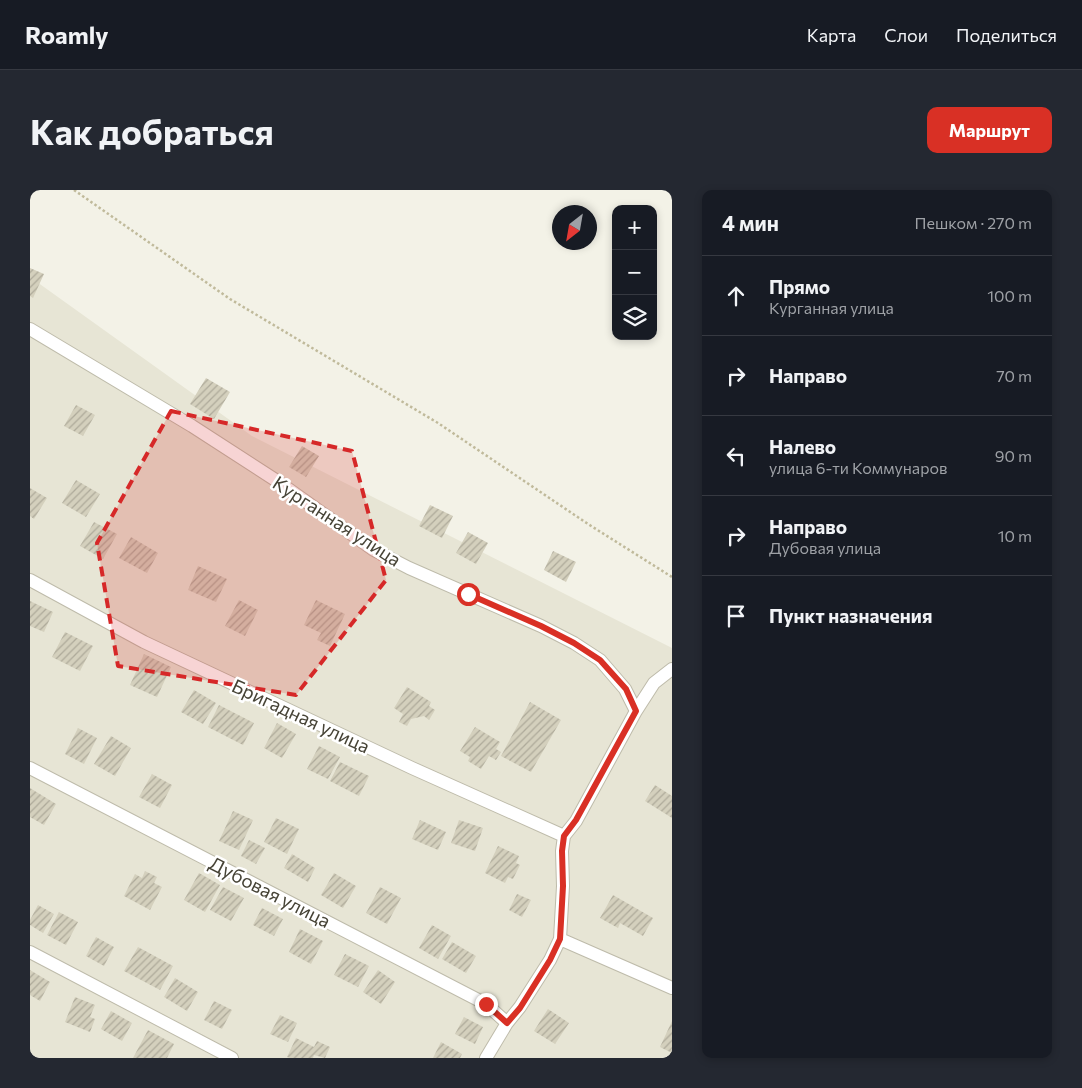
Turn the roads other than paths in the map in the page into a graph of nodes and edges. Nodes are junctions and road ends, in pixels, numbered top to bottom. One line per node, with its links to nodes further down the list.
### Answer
1 (30, 329): 4 (street, Курганная улица)
2 (30, 580): 6 (street, Бригадная улица)
3 (672, 669): 4 (street)
4 (636, 711): 6 (street)
5 (30, 768): 10 (street, Дубовая улица)
6 (564, 836): 7 (street)
7 (560, 939): 9 (street); 10 (street)
8 (30, 952): 11 (street)
9 (672, 988)
10 (507, 1023): 12 (street)
11 (232, 1058)
12 (486, 1058)

